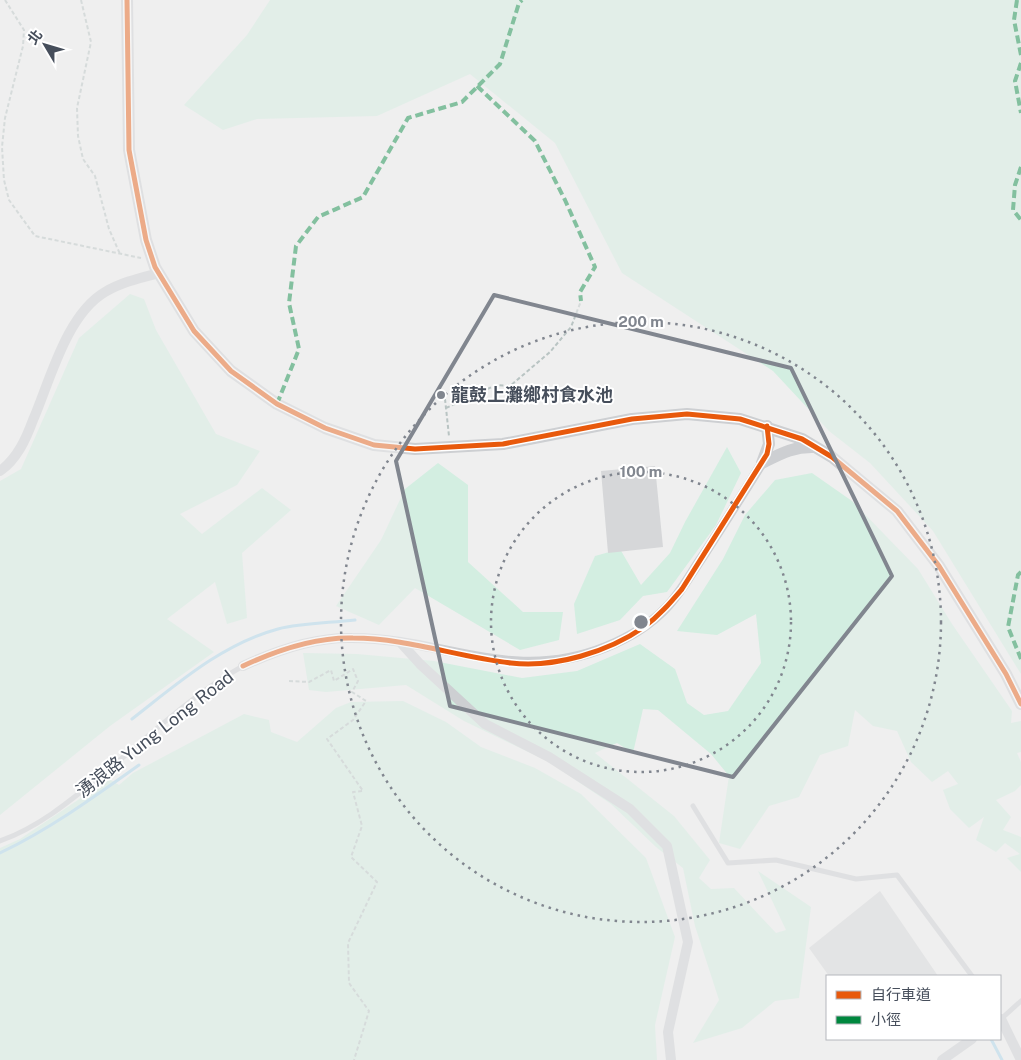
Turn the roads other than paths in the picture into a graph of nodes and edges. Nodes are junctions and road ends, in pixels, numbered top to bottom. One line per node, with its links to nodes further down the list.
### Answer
1 (127, 0): 2 (street)
2 (159, 273): 3 (street); 6 (street)
3 (767, 426): 4 (street); 5 (street)
4 (817, 448): 5 (street); 9 (street)
5 (762, 463): 7 (street, 湧浪路 Yung Long Road)
6 (0, 471)
7 (401, 643): 8 (street, 湧浪路 Yung Long Road); 17 (street)
8 (243, 666): 11 (lane, 湧浪路 Yung Long Road)
9 (1021, 704)
10 (693, 806): 12 (lane)
11 (0, 841)
12 (971, 975)
13 (1021, 1001): 14 (lane)
14 (1001, 1017)
15 (1001, 1020): 19 (street)
16 (971, 1040): 18 (street)
17 (671, 1060)
18 (942, 1060)
19 (1021, 1060)

